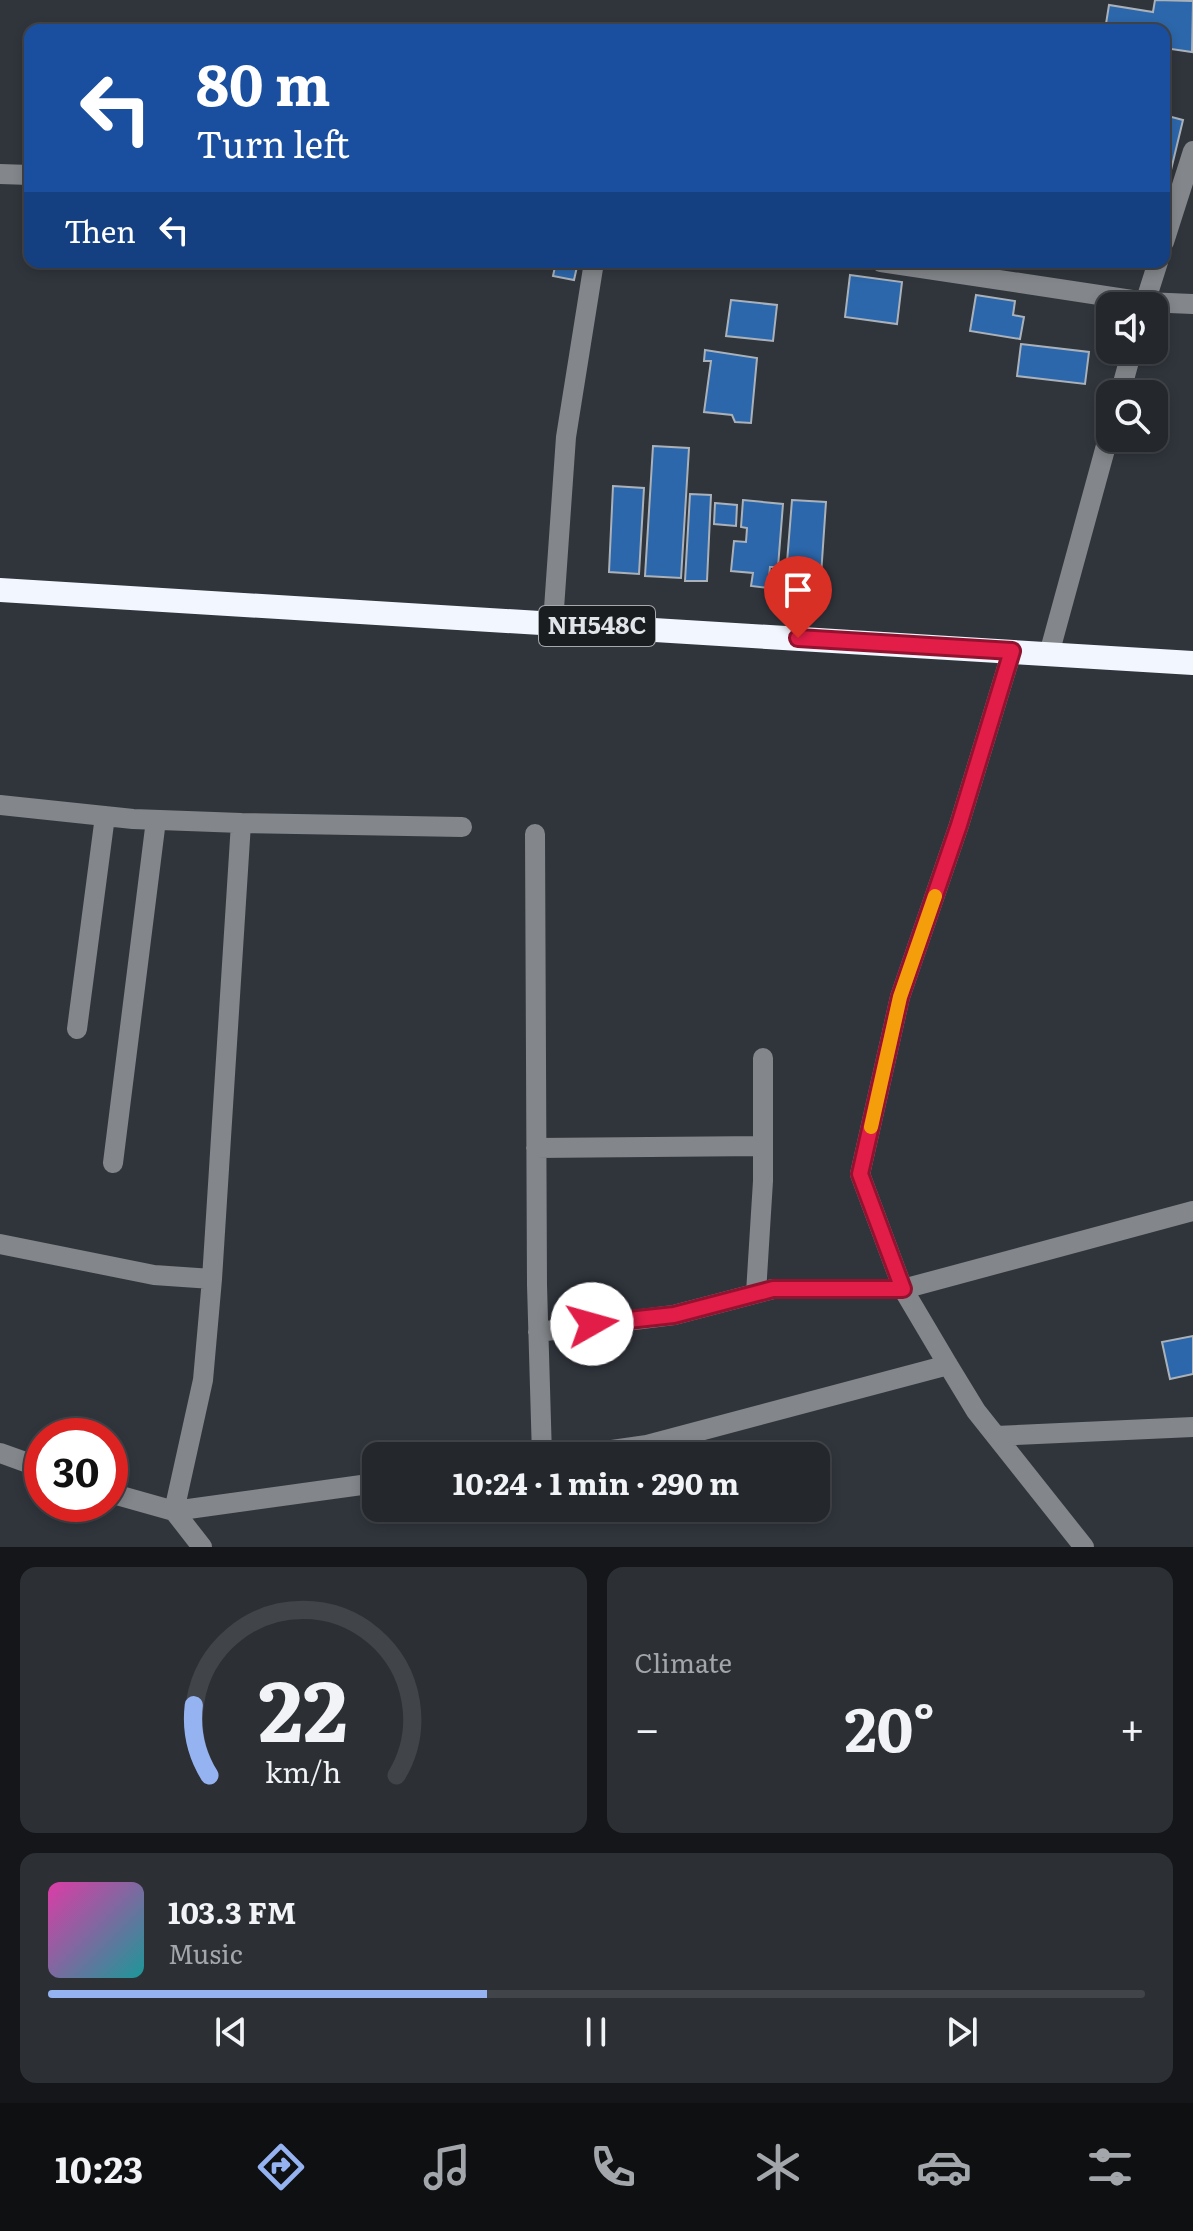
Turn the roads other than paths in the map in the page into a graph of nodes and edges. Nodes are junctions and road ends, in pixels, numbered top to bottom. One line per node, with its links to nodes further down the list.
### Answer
1 (1193, 151): 4 (street)
2 (0, 174): 3 (street)
3 (24, 175)
4 (1170, 223)
5 (593, 268): 14 (street)
6 (919, 268): 9 (street)
7 (1156, 268): 8 (street)
8 (1148, 292)
9 (1096, 296)
10 (1168, 304): 11 (street)
11 (1193, 304)
12 (1104, 452): 16 (street)
13 (0, 590): 14 (highway, NH548C)
14 (553, 623): 15 (highway, NH548C)
15 (1012, 651): 16 (highway, NH548C); 32 (street)
16 (1049, 654): 17 (highway, NH548C)
17 (1193, 663)
18 (0, 805): 19 (street)
19 (105, 816): 20 (street); 24 (street)
20 (156, 820): 21 (street); 28 (street)
21 (241, 823): 22 (street); 31 (street)
22 (462, 827)
23 (535, 834): 27 (street)
24 (77, 1029)
25 (763, 1058): 26 (street)
26 (763, 1146): 27 (street); 33 (street)
27 (536, 1148): 34 (street)
28 (113, 1163)
29 (1193, 1211): 32 (street)
30 (0, 1244): 31 (street)
31 (212, 1279): 44 (street)
32 (903, 1289): 33 (street); 35 (street)
33 (756, 1293): 34 (street)
34 (538, 1332): 38 (street)
35 (948, 1365): 37 (street); 39 (street)
36 (1193, 1427): 37 (street)
37 (996, 1436): 46 (street)
38 (542, 1442)
39 (658, 1442)
40 (0, 1453): 41 (street)
41 (24, 1462)
42 (362, 1485): 44 (street)
43 (128, 1498): 44 (street)
44 (174, 1511): 45 (street)
45 (202, 1547)
46 (1084, 1547)

